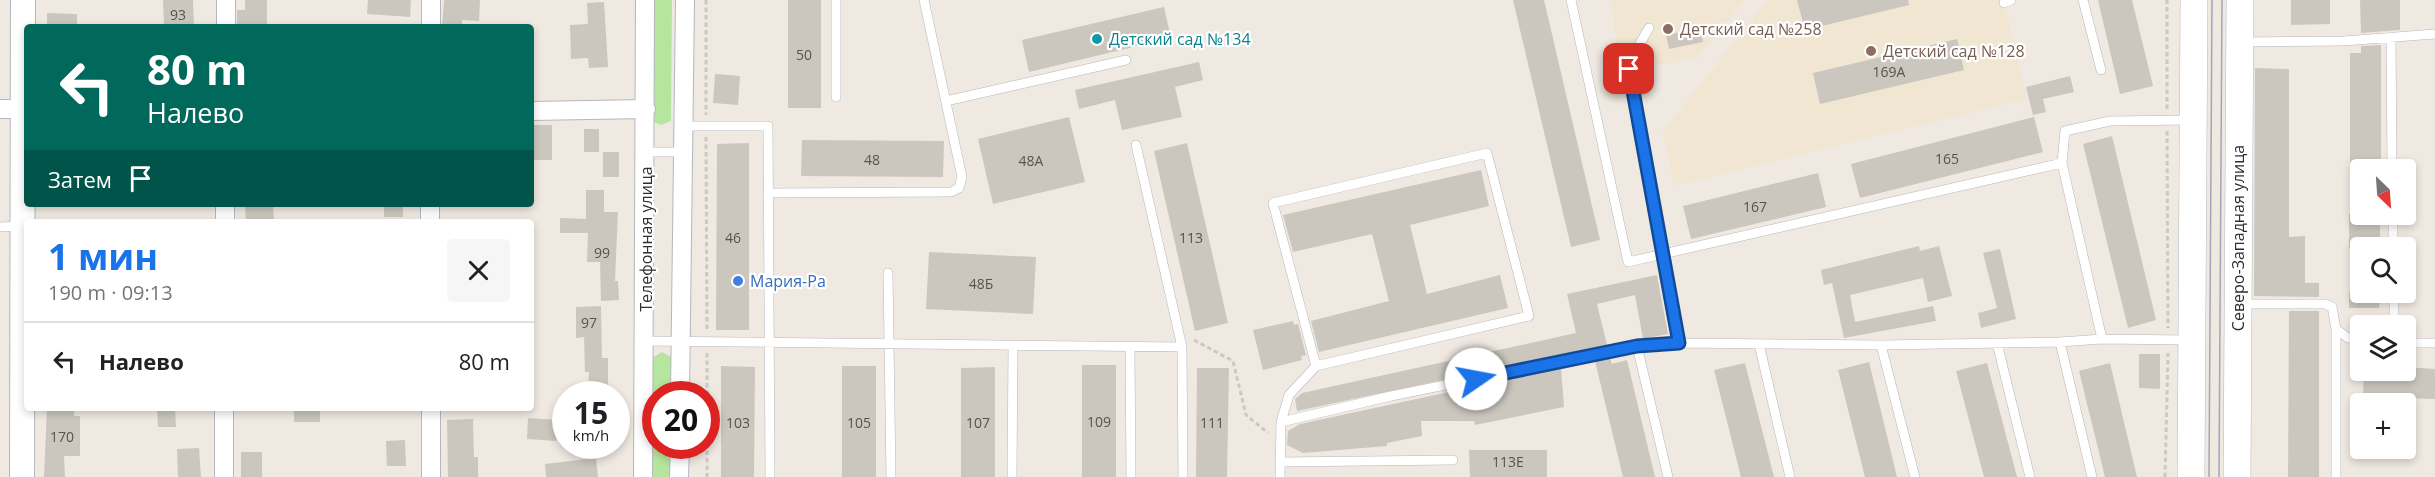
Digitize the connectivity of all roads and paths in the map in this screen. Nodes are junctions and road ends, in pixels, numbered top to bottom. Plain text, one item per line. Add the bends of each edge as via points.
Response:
1 (23, 0) edge
2 (226, 0) edge
3 (431, 0) edge
4 (645, 0) edge
5 (685, 0) edge
6 (706, 0) edge
7 (836, 0) edge
8 (924, 0) edge
9 (1571, 0) edge
10 (2083, 0) edge
11 (2167, 0) edge
12 (2194, 0) edge
13 (2240, 0) edge
14 (226, 24) edge
15 (431, 24) edge
16 (1649, 28) dead end
17 (2435, 34) edge
18 (2391, 37) junction
19 (2240, 42) junction
20 (1126, 60) dead end
21 (2101, 70) dead end
22 (836, 97) dead end
23 (946, 101) junction
24 (17, 109) edge
25 (646, 109) junction
26 (534, 111) edge
27 (2180, 120) junction
28 (684, 126) junction
29 (706, 126) junction
30 (1136, 145) dead end
31 (646, 152) junction
32 (683, 152) junction
33 (2392, 159) edge
34 (2062, 163) junction
35 (768, 193) junction
36 (11, 226) edge
37 (1663, 256) junction
38 (888, 273) dead end
39 (2238, 304) junction
40 (2336, 329) junction
41 (1180, 333) junction
42 (2350, 338) edge
43 (2102, 339) junction
44 (2180, 340) junction
45 (645, 341) junction
46 (680, 341) junction
47 (707, 342) junction
48 (2060, 342) junction
49 (770, 343) junction
50 (1679, 343) junction
51 (1997, 343) junction
52 (2416, 343) edge
53 (2435, 343) edge
54 (889, 344) junction
55 (1759, 344) junction
56 (1013, 345) junction
57 (1881, 345) junction
58 (1637, 346) junction
59 (1130, 347) junction
60 (1182, 347) junction
61 (1316, 366) junction
62 (680, 381) edge
63 (224, 411) edge
64 (431, 411) edge
65 (1281, 422) junction
66 (1281, 444) junction
67 (680, 459) edge
68 (1453, 460) dead end
69 (1280, 462) junction
70 (22, 477) edge
71 (224, 477) edge
72 (431, 477) edge
73 (642, 477) edge
74 (680, 477) edge
75 (707, 477) edge
76 (770, 477) edge
77 (891, 477) edge
78 (1012, 477) edge
79 (1131, 477) edge
80 (1183, 477) edge
81 (1280, 477) edge
82 (1668, 477) edge
83 (1791, 477) edge
84 (1915, 477) edge
85 (2030, 477) edge
86 (2092, 477) edge
87 (2165, 477) edge
88 (2191, 477) edge
89 (2237, 477) edge
90 (2336, 477) edge

1 - 24 street
2 - 14 street
3 - 15 street
4 - 25 street, Телефонная улица
5 - 28 street
6 - 29 path
7 - 22 lane
8 - 23 lane
9 - 37 lane via 1628,262
10 - 21 lane
11 - 27 path
12 - 27 main road
13 - 19 main road, Северо-Западная улица
16 - 37 lane via 1629,69
17 - 18 lane
18 - 19 lane
18 - 33 lane
19 - 39 main road, Северо-Западная улица
20 - 23 lane
23 - 35 lane via 962,177 959,188 951,192
24 - 36 street
25 - 26 street
25 - 31 street, Телефонная улица
27 - 34 lane via 2110,121 2066,131
27 - 44 main road
27 - 44 path
28 - 29 lane
28 - 32 street
29 - 35 lane via 768,126
29 - 47 path
30 - 41 lane
31 - 32 lane
31 - 45 street, Телефонная улица
32 - 46 street
34 - 37 lane
34 - 43 lane
35 - 49 lane
36 - 70 street
37 - 50 lane
38 - 54 lane
39 - 40 lane via 2325,304 2332,307
39 - 89 main road, Северо-Западная улица
40 - 42 lane
40 - 90 lane
41 - 60 lane
41 - 66 path via 1233,361 1246,416
43 - 44 lane
43 - 48 lane
44 - 87 path
44 - 88 main road
45 - 46 lane
45 - 73 street, Телефонная улица
46 - 47 lane
46 - 62 street
47 - 49 lane
47 - 75 path
48 - 51 lane
48 - 86 lane
49 - 54 lane
49 - 76 lane
50 - 55 lane
50 - 58 lane
51 - 57 lane
51 - 85 lane
52 - 53 lane
54 - 56 lane
54 - 77 lane
55 - 57 lane
55 - 83 lane
56 - 59 lane
56 - 78 lane
57 - 84 lane
58 - 65 lane
58 - 82 lane
59 - 60 lane
59 - 79 lane
60 - 80 lane
61 - 61 lane via 1273,203 1487,153 1529,316
61 - 65 lane via 1289,395
63 - 71 street
64 - 72 street
65 - 66 lane
66 - 69 lane
67 - 74 street
68 - 69 lane
69 - 81 lane

